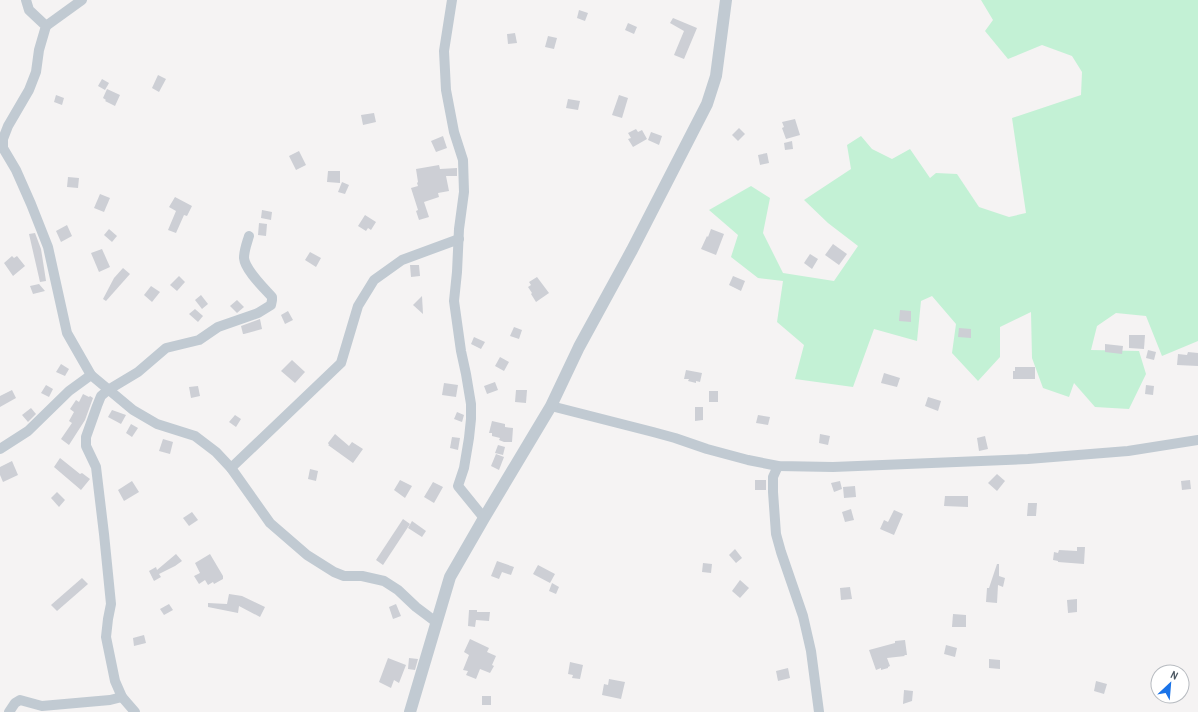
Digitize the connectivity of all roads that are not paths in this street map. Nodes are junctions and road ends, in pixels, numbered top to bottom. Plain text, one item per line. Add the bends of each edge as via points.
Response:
1 (26, 0) edge
2 (82, 0) edge
3 (452, 0) edge
4 (726, 0) edge
5 (46, 26) junction
6 (249, 236) dead end
7 (459, 239) junction
8 (91, 375) junction
9 (108, 390) junction
10 (552, 406) junction
11 (1198, 440) edge
12 (0, 449) edge
13 (778, 466) junction
14 (231, 468) junction
15 (484, 518) junction
16 (436, 622) junction
17 (122, 697) junction
18 (10, 712) edge
19 (135, 712) edge
20 (410, 712) edge
21 (819, 712) edge

1 - 5 street via 29,10
2 - 5 street
3 - 7 street via 444,51 446,90 454,132 463,160 464,192
4 - 10 street via 716,76 707,104 579,347
5 - 8 street via 36,72 3,139 4,148 16,170 48,247 67,333
6 - 9 street via 245,263 272,297 271,305 258,313 218,326 199,340 166,348 138,372
7 - 14 street via 402,260 374,280 358,306 340,363
7 - 15 street via 454,301 471,404 471,419 464,468 458,486
8 - 9 street
8 - 12 street via 69,391 28,431
9 - 14 street via 133,410 157,424 195,436
9 - 17 street via 101,396 86,437 86,446 96,467 104,534 110,604 106,637 115,682
10 - 13 street via 660,434 720,453
10 - 15 street
11 - 13 street via 1128,451 1028,459 833,467
13 - 21 street via 773,477 776,534 803,616 811,651
14 - 16 street via 270,523 307,555 344,576 362,576 384,581
15 - 16 street via 450,577
16 - 20 street
17 - 18 street via 42,706 20,700
17 - 19 street

